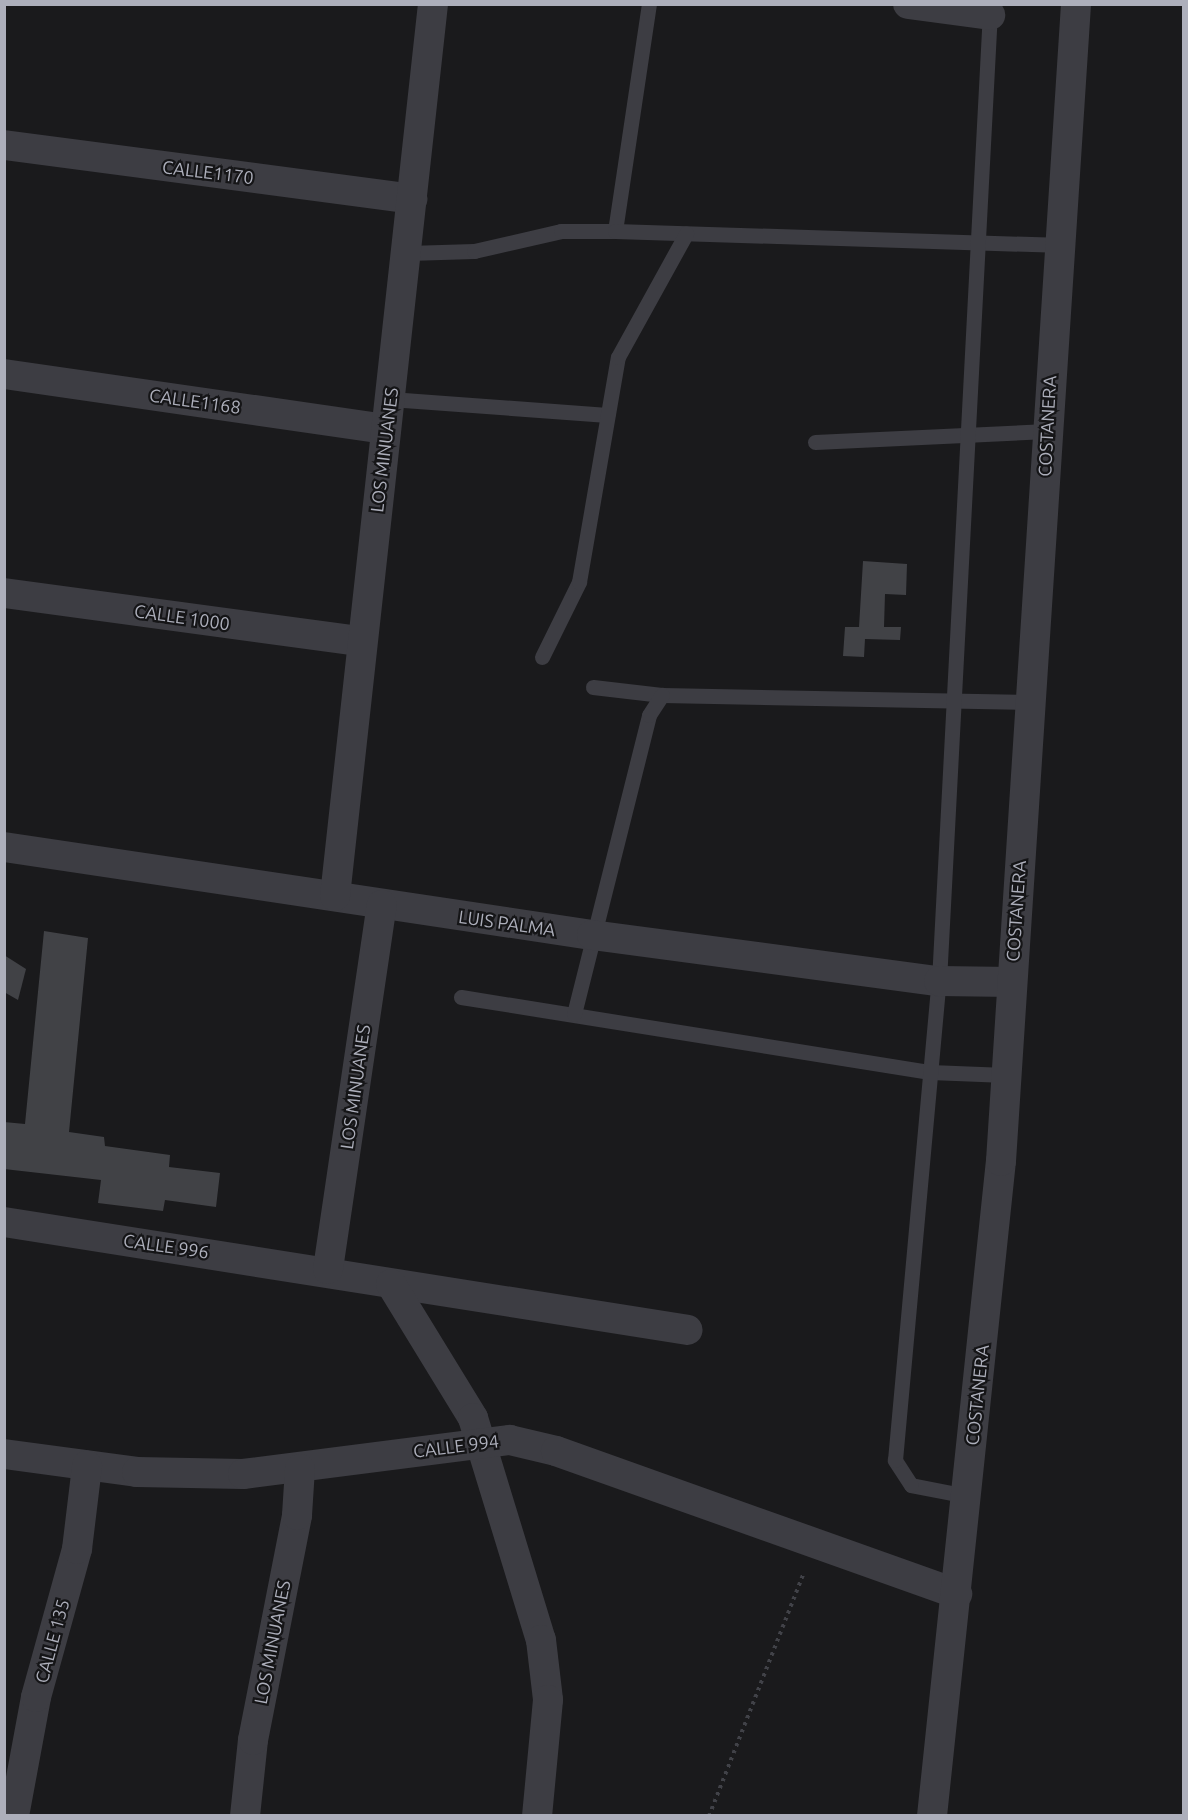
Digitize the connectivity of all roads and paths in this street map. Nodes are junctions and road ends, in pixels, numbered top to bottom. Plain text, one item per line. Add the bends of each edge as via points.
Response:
1 (433, 4) edge
2 (650, 4) edge
3 (908, 4) edge
4 (1076, 4) edge
5 (990, 10) edge
6 (4, 146) edge
7 (412, 199) junction
8 (615, 231) junction
9 (686, 234) junction
10 (977, 240) junction
11 (1056, 245) junction
12 (408, 253) junction
13 (4, 374) edge
14 (390, 399) junction
15 (607, 415) junction
16 (386, 429) junction
17 (1047, 431) junction
18 (967, 433) junction
19 (815, 441) dead end
20 (4, 593) edge
21 (360, 641) junction
22 (542, 657) dead end
23 (593, 687) dead end
24 (662, 695) junction
25 (953, 698) junction
26 (1029, 702) junction
27 (4, 847) edge
28 (335, 896) junction
29 (382, 905) junction
30 (592, 935) junction
31 (939, 981) junction
32 (1011, 982) junction
33 (461, 997) dead end
34 (574, 1014) junction
35 (930, 1072) junction
36 (1006, 1075) junction
37 (4, 1222) edge
38 (328, 1269) junction
39 (390, 1284) junction
40 (688, 1330) dead end
41 (482, 1440) junction
42 (4, 1454) edge
43 (87, 1466) junction
44 (300, 1468) junction
45 (967, 1496) junction
46 (814, 1546) junction
47 (957, 1594) junction
48 (14, 1815) edge
49 (245, 1815) edge
50 (537, 1815) edge
51 (709, 1815) edge
52 (932, 1815) edge

1 - 7 street, LOS MINUANES
2 - 8 lane
3 - 5 street
4 - 11 street, COSTANERA
5 - 10 lane
6 - 7 street, CALLE1170
7 - 12 street, LOS MINUANES
8 - 9 lane
8 - 12 lane via 561,231 474,251
9 - 10 lane
9 - 15 lane via 626,338
10 - 11 lane
10 - 18 lane
11 - 17 street, COSTANERA
12 - 14 street, LOS MINUANES
13 - 16 street, CALLE1168
14 - 15 lane
14 - 16 street, LOS MINUANES
15 - 22 lane via 579,582
16 - 21 street, LOS MINUANES
17 - 18 lane
17 - 26 street, COSTANERA
18 - 19 lane
18 - 25 lane
20 - 21 street, CALLE 1000
21 - 28 street, LOS MINUANES
23 - 24 lane
24 - 25 lane
24 - 30 lane via 649,715
25 - 26 lane
25 - 31 lane
26 - 32 street, COSTANERA
27 - 28 street, LUIS PALMA
28 - 29 street, LUIS PALMA
29 - 30 street, LUIS PALMA
29 - 38 street, LOS MINUANES
30 - 31 street, LUIS PALMA
30 - 34 lane
31 - 32 street, LUIS PALMA
31 - 35 lane
32 - 36 street, COSTANERA
33 - 34 lane
34 - 35 lane
35 - 36 lane
35 - 45 lane via 895,1460 911,1485
36 - 45 street, COSTANERA via 995,1239
37 - 38 street, CALLE 996
38 - 39 street, CALLE 996
39 - 40 street, CALLE 996
39 - 41 street
41 - 44 street, CALLE 994
41 - 46 street, CALLE 994 via 510,1440 556,1451
41 - 50 street via 548,1674
42 - 43 street, CALLE 994
43 - 44 street, CALLE 994 via 186,1474
43 - 48 street, CALLE 135 via 77,1549 36,1697
44 - 49 street, LOS MINUANES
45 - 47 street, COSTANERA
46 - 47 street, CALLE 994
46 - 51 path
47 - 52 street, COSTANERA

